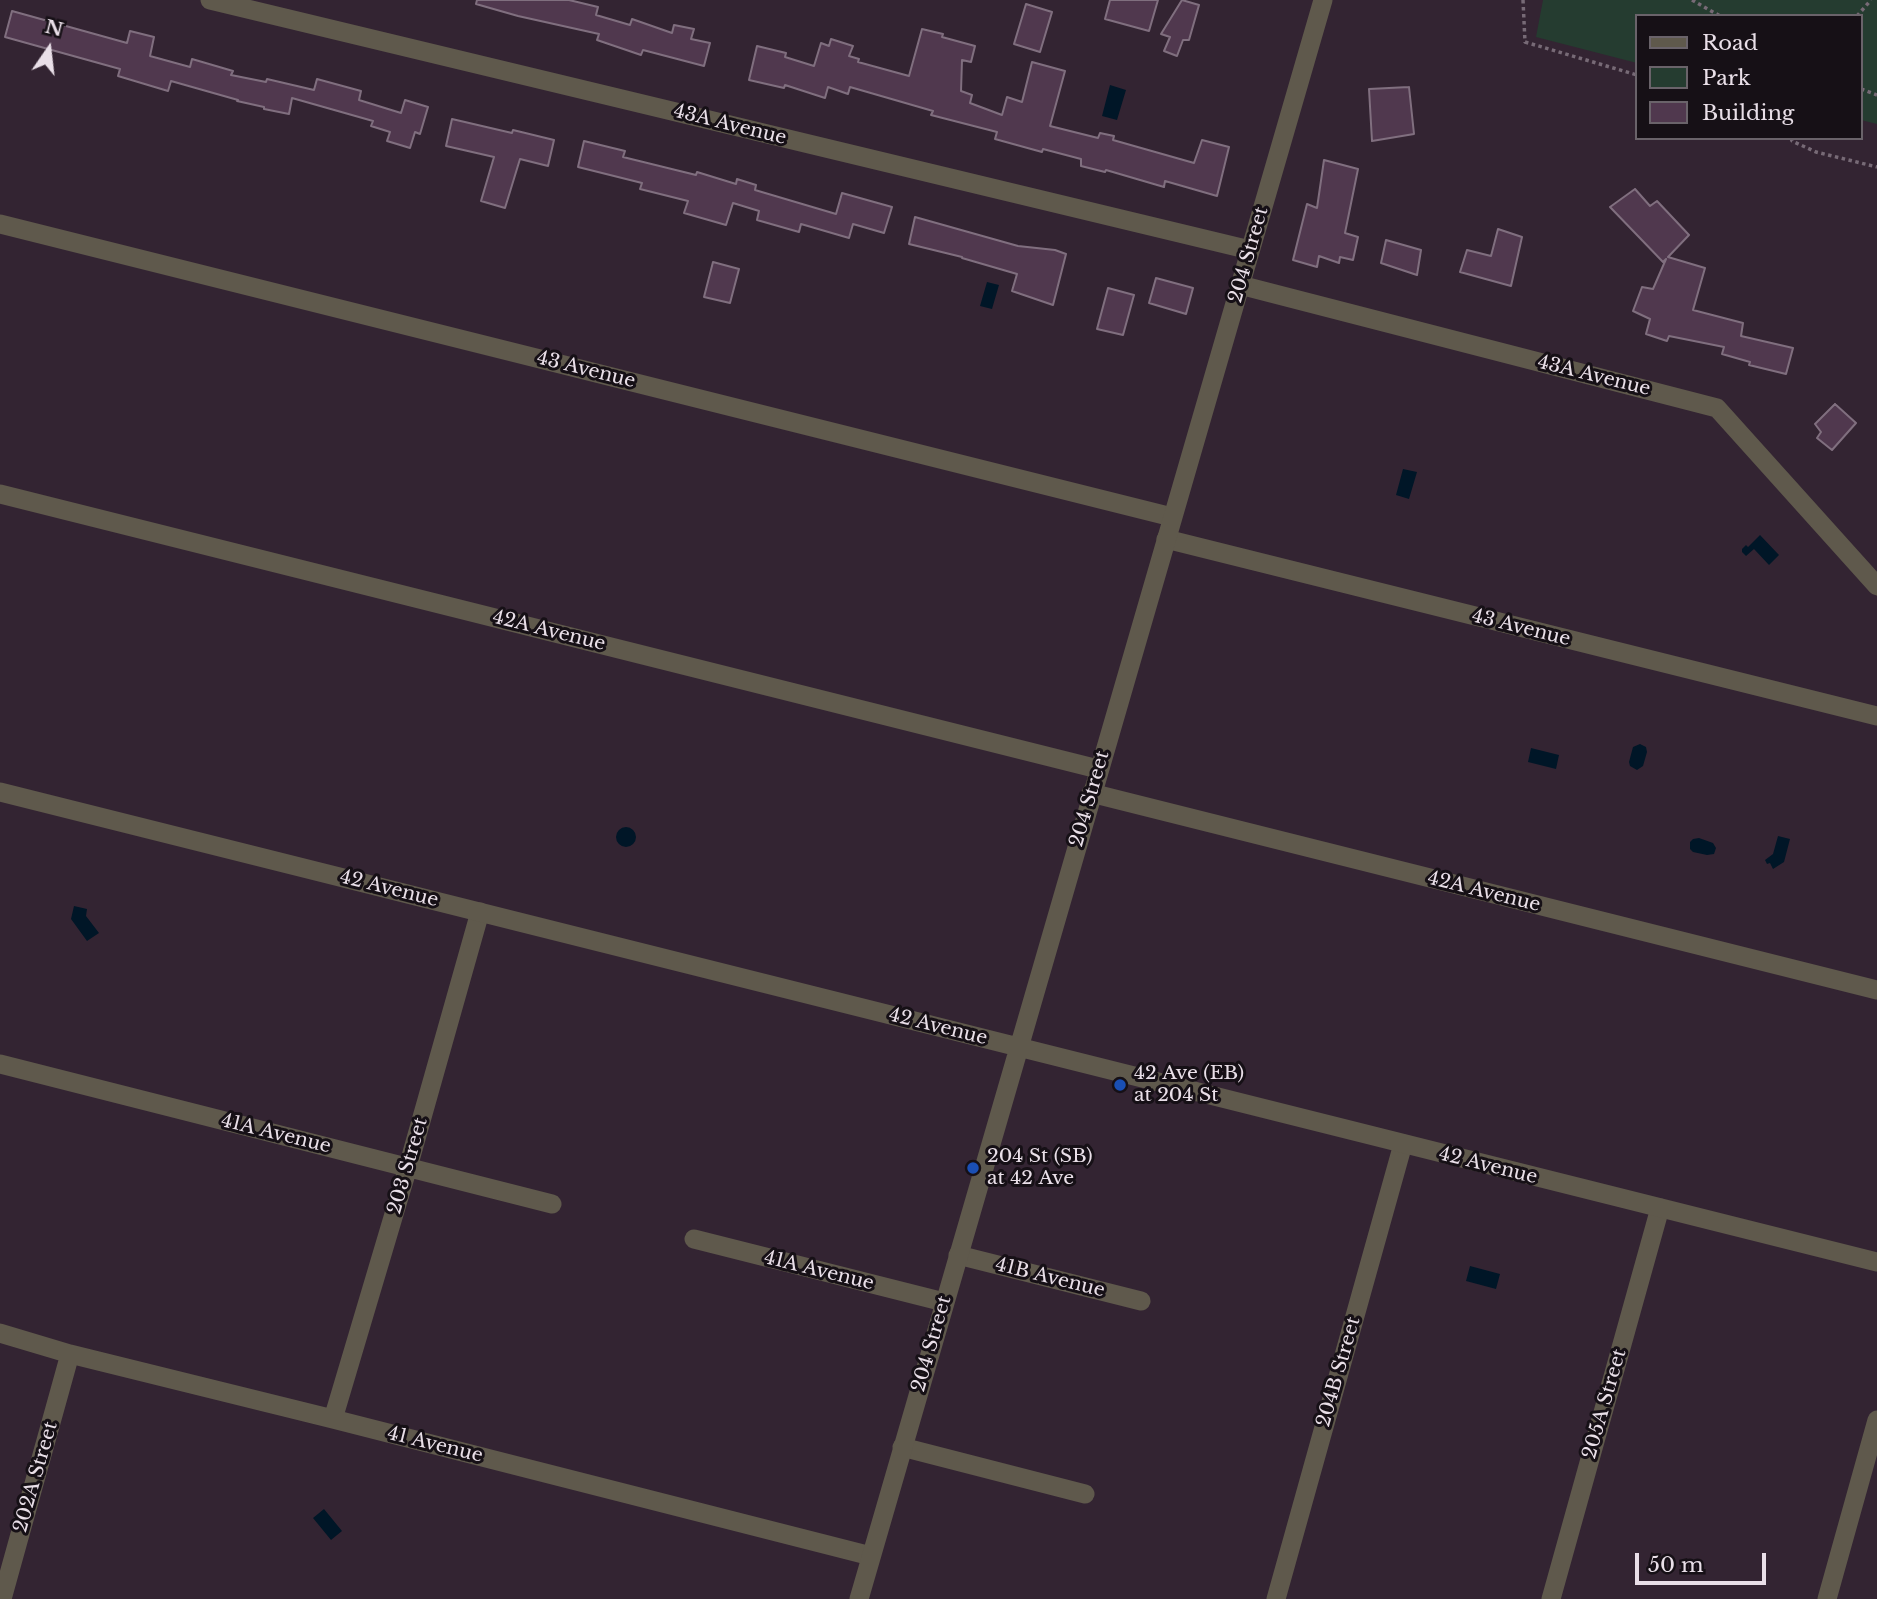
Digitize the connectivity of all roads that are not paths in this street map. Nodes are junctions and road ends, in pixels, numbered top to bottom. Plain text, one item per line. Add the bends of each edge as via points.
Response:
1 (210, 0) edge
2 (1322, 0) edge
3 (0, 224) edge
4 (1250, 250) junction
5 (1240, 285) junction
6 (0, 494) edge
7 (1172, 517) junction
8 (1166, 540) junction
9 (1877, 586) edge
10 (1877, 716) edge
11 (1098, 769) junction
12 (0, 792) edge
13 (1091, 793) junction
14 (480, 912) junction
15 (1877, 990) edge
16 (1018, 1047) junction
17 (0, 1064) edge
18 (1403, 1144) junction
19 (408, 1167) junction
20 (552, 1204) dead end
21 (1660, 1208) junction
22 (694, 1239) dead end
23 (958, 1255) junction
24 (1877, 1262) edge
25 (1141, 1301) dead end
26 (944, 1302) junction
27 (0, 1333) edge
28 (70, 1354) junction
29 (333, 1419) junction
30 (1877, 1420) edge
31 (902, 1447) junction
32 (1085, 1494) dead end
33 (871, 1556) junction
34 (2, 1599) edge
35 (859, 1599) edge
36 (1276, 1599) edge
37 (1551, 1599) edge
38 (1827, 1599) edge

1 - 4 street, 43A Avenue
2 - 4 street, 204 Street
3 - 7 street, 43 Avenue
4 - 5 street, 204 Street
5 - 7 street, 204 Street
5 - 9 street, 43A Avenue via 1717,408
6 - 11 street, 42A Avenue
7 - 8 street, 204 Street
8 - 10 street, 43 Avenue
8 - 11 street, 204 Street
11 - 13 street, 204 Street
12 - 14 street, 42 Avenue
13 - 15 street, 42A Avenue
13 - 16 street, 204 Street
14 - 16 street, 42 Avenue
14 - 19 street, 203 Street
16 - 18 street, 42 Avenue
16 - 23 street, 204 Street
17 - 19 street, 41A Avenue
18 - 21 street, 42 Avenue
18 - 36 street, 204B Street
19 - 20 street, 41A Avenue
19 - 29 street, 203 Street
21 - 24 street, 42 Avenue
21 - 37 street, 205A Street
22 - 26 street, 41A Avenue
23 - 25 street, 41B Avenue
23 - 26 street, 204 Street
26 - 31 street, 204 Street
27 - 28 street, 41 Avenue
28 - 29 street, 41 Avenue
28 - 34 street, 202A Street
29 - 33 street, 41 Avenue
30 - 38 street
31 - 32 street
31 - 33 street, 204 Street
33 - 35 street, 204 Street

